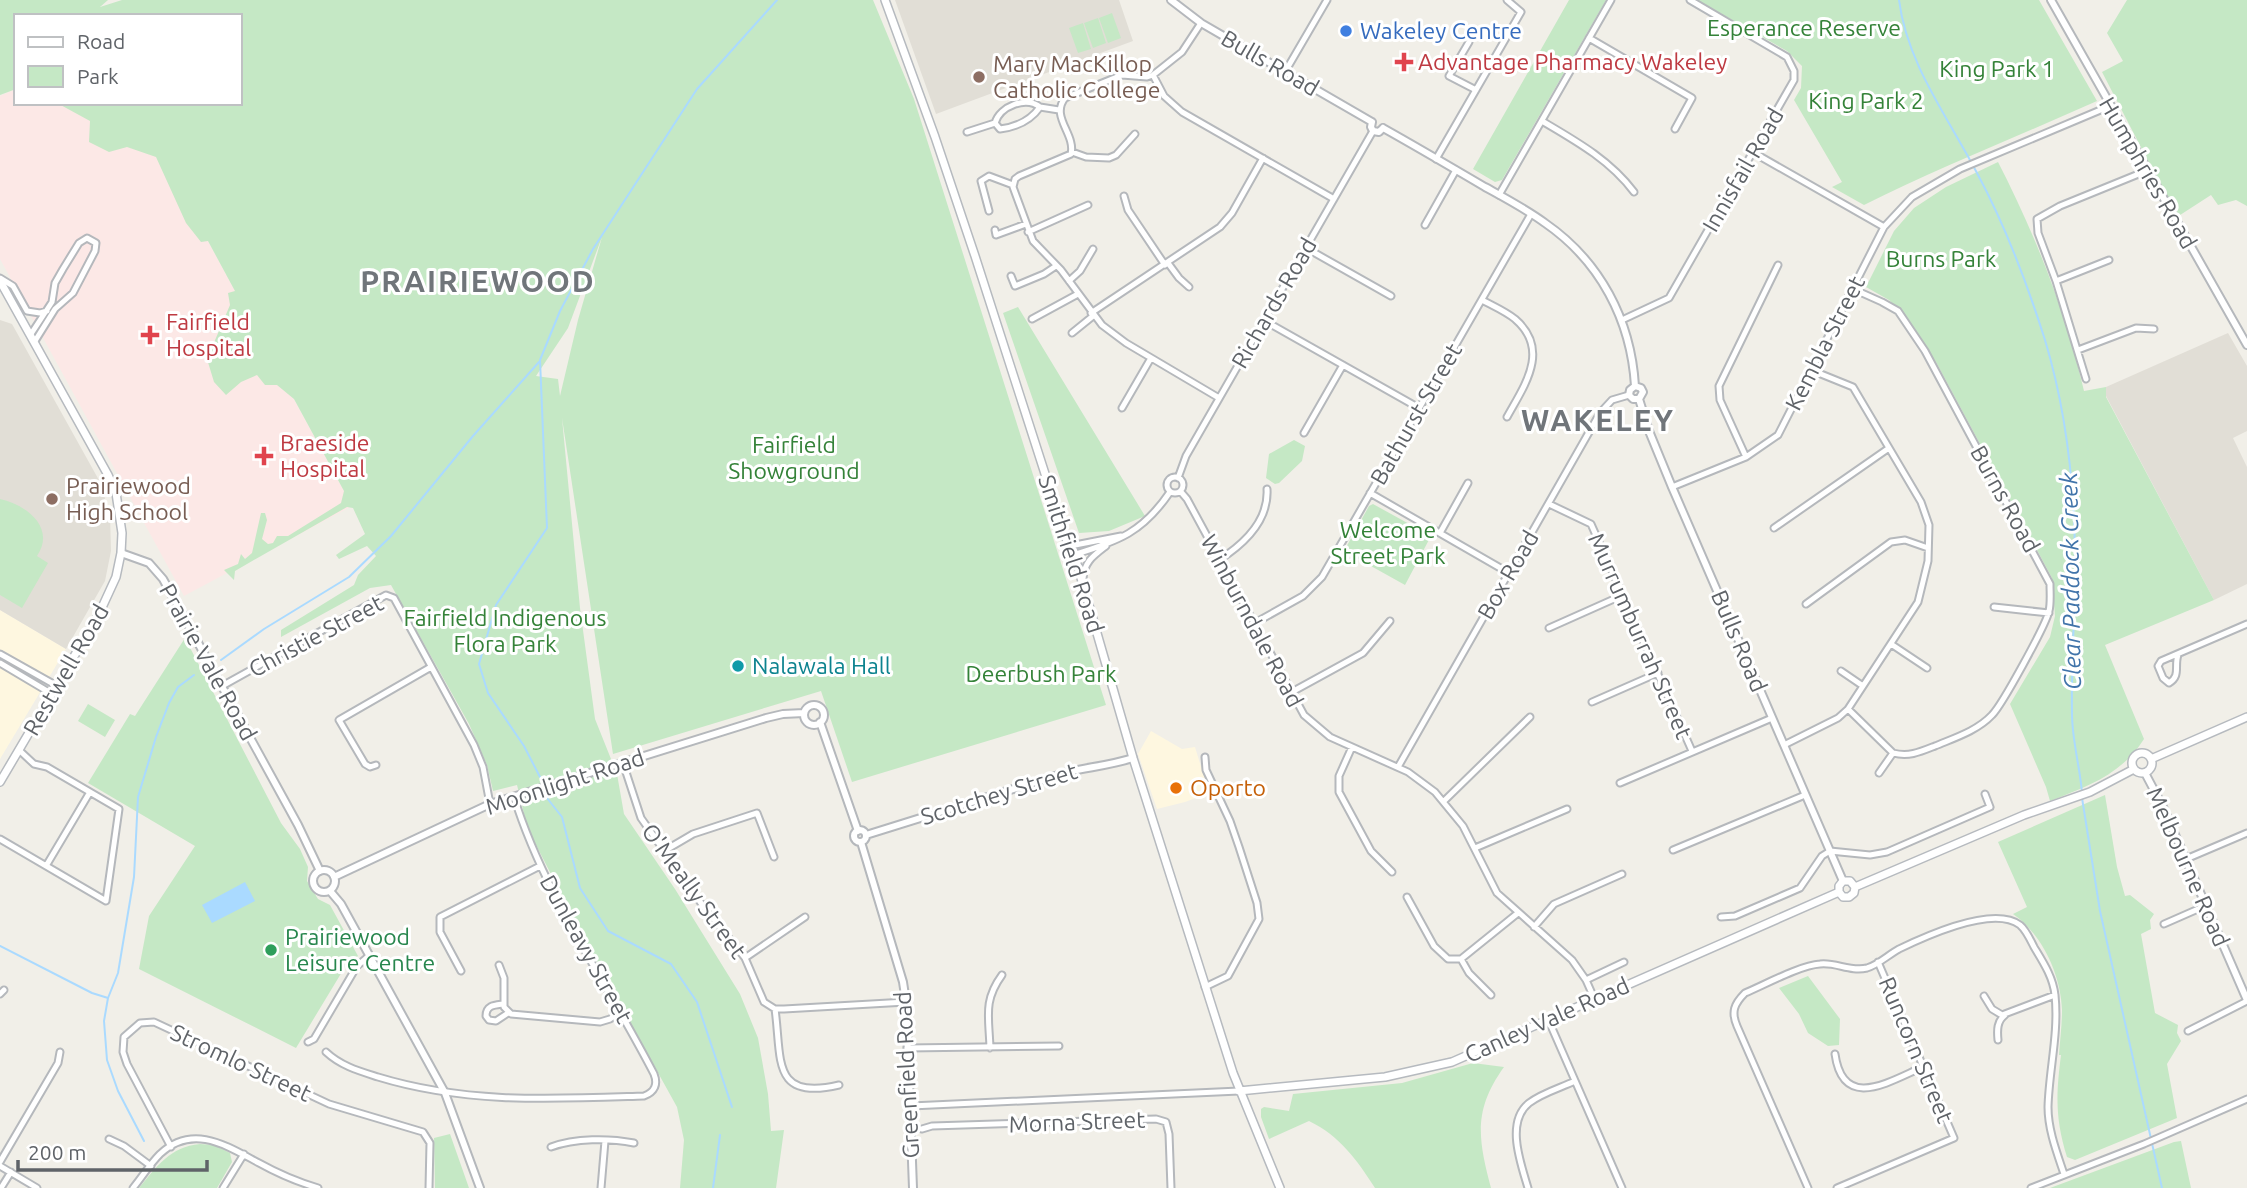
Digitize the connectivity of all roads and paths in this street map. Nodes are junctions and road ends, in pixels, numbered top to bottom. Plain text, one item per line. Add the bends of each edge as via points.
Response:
1 (884, 0) edge
2 (1171, 0) edge
3 (1327, 0) edge
4 (1507, 0) edge
5 (1611, 0) edge
6 (1690, 0) edge
7 (2051, 0) edge
8 (1201, 23) junction
9 (1589, 38) junction
10 (1469, 42) dead end
11 (1285, 72) junction
12 (1153, 75) junction
13 (1476, 90) junction
14 (2110, 106) junction
15 (1040, 107) junction
16 (1059, 110) junction
17 (1542, 121) junction
18 (1372, 122) junction
19 (995, 123) junction
20 (1383, 128) junction
21 (1675, 129) dead end
22 (1373, 131) junction
23 (967, 132) dead end
24 (1135, 134) dead end
25 (1072, 152) junction
26 (1754, 153) junction
27 (1263, 158) junction
28 (1436, 159) junction
29 (1456, 170) junction
30 (2146, 171) junction
31 (1013, 185) junction
32 (1634, 192) dead end
33 (1499, 195) junction
34 (1124, 196) dead end
35 (1334, 199) junction
36 (1088, 205) dead end
37 (989, 211) dead end
38 (1531, 214) junction
39 (1026, 224) junction
40 (1425, 225) dead end
41 (1885, 227) junction
42 (995, 230) dead end
43 (1028, 232) junction
44 (1093, 248) dead end
45 (1306, 248) junction
46 (2109, 261) dead end
47 (1166, 264) junction
48 (1056, 265) junction
49 (1778, 265) dead end
50 (1011, 276) dead end
51 (0, 280) edge
52 (1069, 281) junction
53 (2056, 281) junction
54 (1015, 286) junction
55 (1189, 287) dead end
56 (1853, 289) junction
57 (1017, 294) dead end
58 (1078, 294) junction
59 (1391, 296) dead end
60 (1482, 300) junction
61 (47, 311) junction
62 (1092, 315) junction
63 (1032, 319) dead end
64 (1264, 320) junction
65 (1622, 320) junction
66 (2154, 329) dead end
67 (1072, 333) dead end
68 (33, 338) junction
69 (2247, 345) edge
70 (2078, 351) junction
71 (1151, 358) junction
72 (1343, 365) junction
73 (1811, 370) junction
74 (2087, 379) dead end
75 (1635, 386) junction
76 (1629, 394) junction
77 (1219, 398) junction
78 (1639, 399) junction
79 (1122, 408) dead end
80 (1419, 408) junction
81 (1507, 417) dead end
82 (1304, 433) dead end
83 (1889, 448) junction
84 (1746, 457) junction
85 (1178, 478) junction
86 (1468, 483) dead end
87 (1672, 487) junction
88 (1267, 489) dead end
89 (1170, 492) junction
90 (1181, 492) junction
91 (1370, 493) junction
92 (1549, 504) junction
93 (1774, 528) dead end
94 (1440, 533) junction
95 (1124, 536) junction
96 (1111, 542) junction
97 (1070, 546) junction
98 (1928, 548) junction
99 (121, 553) junction
100 (1073, 555) junction
101 (1219, 560) junction
102 (1510, 573) junction
103 (1083, 585) junction
104 (1623, 596) junction
105 (1806, 604) dead end
106 (1994, 607) dead end
107 (2049, 613) junction
108 (1390, 621) dead end
109 (1253, 624) junction
110 (2247, 624) edge
111 (1549, 628) dead end
112 (1891, 644) junction
113 (0, 654) edge
114 (2178, 655) junction
115 (0, 663) edge
116 (432, 667) junction
117 (1927, 668) dead end
118 (1841, 671) dead end
119 (1658, 673) junction
120 (1863, 685) junction
121 (57, 686) junction
122 (222, 686) junction
123 (1290, 693) junction
124 (52, 694) junction
125 (1591, 702) dead end
126 (1848, 709) junction
127 (804, 713) junction
128 (1530, 717) dead end
129 (2247, 717) edge
130 (1772, 718) junction
131 (820, 722) junction
132 (1784, 745) junction
133 (1352, 747) junction
134 (19, 750) junction
135 (1692, 751) junction
136 (1893, 753) junction
137 (1205, 757) dead end
138 (1133, 758) junction
139 (2151, 759) junction
140 (623, 762) junction
141 (376, 765) dead end
142 (1398, 767) junction
143 (2134, 769) junction
144 (1879, 773) dead end
145 (2145, 773) junction
146 (0, 782) edge
147 (1620, 783) dead end
148 (90, 792) junction
149 (1805, 794) junction
150 (1985, 794) dead end
151 (514, 797) junction
152 (1444, 801) junction
153 (490, 804) junction
154 (1567, 809) dead end
155 (858, 831) junction
156 (2247, 833) edge
157 (866, 835) junction
158 (0, 839) edge
159 (861, 842) junction
160 (1475, 848) junction
161 (1673, 850) dead end
162 (664, 851) junction
163 (1830, 851) junction
164 (774, 857) dead end
165 (2186, 859) junction
166 (46, 866) junction
167 (540, 866) junction
168 (320, 871) junction
169 (1391, 872) dead end
170 (1622, 874) dead end
171 (334, 877) junction
172 (1843, 881) junction
173 (1855, 887) junction
174 (330, 891) junction
175 (1839, 892) junction
176 (1406, 897) dead end
177 (2204, 906) junction
178 (1518, 913) junction
179 (805, 917) dead end
180 (1721, 917) dead end
181 (2164, 924) dead end
182 (1534, 927) junction
183 (369, 956) junction
184 (746, 958) junction
185 (1461, 959) junction
186 (1624, 962) dead end
187 (1878, 962) junction
188 (499, 965) dead end
189 (461, 971) dead end
190 (1002, 975) dead end
191 (1586, 980) junction
192 (1205, 987) junction
193 (1491, 995) dead end
194 (2055, 995) junction
195 (1984, 996) dead end
196 (1594, 998) junction
197 (2247, 1000) edge
198 (906, 1002) junction
199 (503, 1004) junction
200 (775, 1009) junction
201 (621, 1012) junction
202 (508, 1013) junction
203 (2005, 1015) junction
204 (1548, 1019) junction
205 (2188, 1031) dead end
206 (1998, 1040) dead end
207 (309, 1042) dead end
208 (1059, 1046) dead end
209 (907, 1048) junction
210 (990, 1048) junction
211 (60, 1052) dead end
212 (326, 1052) dead end
213 (1835, 1054) dead end
214 (1923, 1067) junction
215 (1575, 1081) junction
216 (839, 1085) dead end
217 (1239, 1091) junction
218 (445, 1093) junction
219 (2247, 1099) edge
220 (911, 1106) junction
221 (922, 1129) dead end
222 (109, 1139) dead end
223 (605, 1141) junction
224 (634, 1143) dead end
225 (171, 1147) junction
226 (551, 1147) dead end
227 (244, 1154) junction
228 (0, 1164) edge
229 (151, 1166) junction
230 (10, 1172) junction
231 (2064, 1174) junction
232 (314, 1187) edge
233 (1, 1188) edge
234 (37, 1188) edge
235 (133, 1188) edge
236 (222, 1188) edge
237 (429, 1188) edge
238 (480, 1188) edge
239 (601, 1188) edge
240 (912, 1188) edge
241 (1171, 1188) edge
242 (1280, 1188) edge
243 (1528, 1188) edge
244 (1622, 1188) edge
245 (1808, 1188) edge
246 (1837, 1188) edge
247 (2031, 1188) edge

1 - 97 main road, Smithfield Road via 935,137
2 - 8 street, Bulls Road
3 - 11 street
4 - 13 street via 1521,12
5 - 9 street
6 - 26 street, Innisfail Road via 1792,64 1794,80
7 - 14 street, Humphries Road
8 - 11 street, Bulls Road
8 - 12 street via 1182,52
9 - 17 street
9 - 21 street via 1692,98
10 - 13 street via 1449,76
11 - 18 street, Bulls Road
12 - 16 street via 1122,75 1068,96
12 - 27 street via 1177,108
13 - 28 street
14 - 30 street, Humphries Road
14 - 41 street, Kembla Street via 1960,169 1912,197
15 - 16 street
15 - 19 street via 1022,103 1002,111
15 - 19 street via 1029,120 1007,128 1000,129
16 - 25 street
17 - 32 street via 1597,156
17 - 33 street
18 - 20 street via 1381,121
18 - 22 street
19 - 23 street
20 - 22 street
20 - 28 street
22 - 35 street, Richards Road
24 - 25 street via 1109,158
25 - 31 street via 1019,176
26 - 41 street
26 - 65 street, Innisfail Road via 1669,298
27 - 35 street
27 - 47 street via 1224,222
28 - 29 street
29 - 33 street
29 - 40 street
30 - 53 street via 2036,219
30 - 69 street, Humphries Road
31 - 37 street via 989,176 981,181
31 - 39 street
33 - 38 street
34 - 47 street via 1128,210
35 - 45 street, Richards Road
36 - 43 street
38 - 60 street, Bathurst Street
38 - 65 street via 1559,233 1593,268
39 - 42 street via 996,235
39 - 43 street
41 - 56 street, Kembla Street
43 - 48 street
44 - 52 street
45 - 59 street
45 - 64 street, Richards Road
46 - 53 street
47 - 55 street
47 - 62 street
48 - 52 street
48 - 54 street
49 - 84 street via 1718,386
50 - 54 street
51 - 61 street via 13,286 27,311
51 - 68 main road
52 - 58 street
53 - 70 street
54 - 57 street
56 - 73 street, Kembla Street
56 - 107 street, Burns Road via 1898,312 1925,351 2050,584
58 - 62 street
58 - 63 street
60 - 80 street, Bathurst Street
60 - 81 street via 1519,323 1533,351 1530,374
61 - 68 street
61 - 68 street via 55,283 75,248 87,238 94,240 95,251 75,289
62 - 67 street
62 - 71 street
64 - 72 street
64 - 77 street, Richards Road
65 - 75 street via 1634,361
66 - 70 street via 2136,328
68 - 99 main road via 108,475 120,514
70 - 74 street
71 - 77 street
71 - 79 street
72 - 80 street
72 - 82 street
73 - 83 street via 1853,387
73 - 84 street, Kembla Street via 1778,435
75 - 76 street
75 - 78 street via 1643,392
76 - 78 street
76 - 92 street, Box Road via 1612,400 1600,413
77 - 85 street, Richards Road
78 - 87 street, Bulls Road
80 - 91 street, Bathurst Street
83 - 93 street
83 - 98 street via 1921,502 1929,525
84 - 87 street, Kembla Street
85 - 89 street, Richards Road via 1169,480
85 - 90 street via 1184,484
86 - 94 street
87 - 130 street, Bulls Road
88 - 101 street via 1265,511 1250,536
89 - 90 street
89 - 95 street, Richards Road via 1152,517
90 - 101 street, Winburndale Road
91 - 94 street
91 - 109 street, Bathurst Street via 1318,582 1298,600
92 - 102 street, Box Road
92 - 104 street, Murrumburrah Street via 1591,524
94 - 102 street
95 - 96 street, Richards Road
95 - 97 street, Richards Road
96 - 100 street, Richards Road
96 - 103 street, Richards Road via 1088,561
97 - 100 main road, Smithfield Road
98 - 105 street via 1905,540 1892,542
98 - 112 street via 1918,602
99 - 121 main road, Restwell Road via 108,597
99 - 122 street, Prairie Vale Road via 144,560 158,572
100 - 103 main road, Smithfield Road
101 - 109 street, Winburndale Road
102 - 142 street, Box Road
103 - 138 main road, Smithfield Road
104 - 111 street
104 - 119 street, Murrumburrah Street
106 - 107 street
107 - 136 street via 2008,691 1982,724 1912,755
108 - 123 street via 1363,653
109 - 123 street, Winburndale Road
110 - 114 street
112 - 117 street
112 - 120 street
113 - 121 street
114 - 114 street via 2175,680 2169,683 2158,666
115 - 124 street
116 - 122 street, Christie Street via 394,598 386,595
116 - 141 street via 339,720 365,764
116 - 153 street, Christie Street via 474,745
118 - 120 street
119 - 125 street
119 - 135 street, Murrumburrah Street
120 - 126 street
121 - 124 main road, Restwell Road
122 - 168 street, Prairie Vale Road
123 - 133 street, Winburndale Road via 1314,726
124 - 134 main road, Restwell Road
126 - 132 street
126 - 136 street
127 - 131 street via 811,724
127 - 131 street via 809,706 819,706
127 - 140 street, Moonlight Road via 775,716
128 - 152 street
129 - 139 main road
130 - 132 street, Bulls Road
130 - 135 street
131 - 155 street
132 - 149 street, Bulls Road
133 - 142 street, Winburndale Road
133 - 169 street via 1339,776 1339,792 1371,850
134 - 146 main road, Restwell Road
134 - 148 street via 34,764
135 - 147 street
136 - 144 street
137 - 192 street via 1259,919 1227,976
138 - 157 street, Scotchey Street via 1068,772
138 - 192 main road, Smithfield Road
139 - 143 main road via 2145,753 2137,754 2132,760
139 - 145 main road
140 - 151 street, Moonlight Road
140 - 162 street, O'Meally Street via 641,818
142 - 152 street, Winburndale Road
143 - 145 main road
143 - 173 main road via 2090,792
145 - 165 street, Melbourne Road
148 - 166 street
148 - 166 street via 119,809 106,901
149 - 161 street
149 - 163 street, Bulls Road
150 - 163 street via 1990,807 1887,852
151 - 153 street, Moonlight Road
151 - 167 street, Dunleavy Street
152 - 160 street, Winburndale Road
153 - 171 street, Moonlight Road
154 - 160 street
155 - 157 street
155 - 159 street via 854,837
156 - 165 street
157 - 159 street
158 - 166 street
159 - 198 street, Greenfield Road
160 - 178 street, Winburndale Road via 1491,885
162 - 164 street via 693,834 757,813
162 - 184 street, O'Meally Street
163 - 172 street, Bulls Road
163 - 180 street via 1800,888 1735,916
165 - 177 street, Melbourne Road
167 - 189 street via 440,917 440,932
167 - 201 street, Dunleavy Street
168 - 171 street
168 - 174 street via 314,876 314,886 321,892
170 - 182 street via 1554,904
171 - 174 street
172 - 173 main road
172 - 175 main road
173 - 175 main road via 1849,897
174 - 183 street
175 - 196 main road, Canley Vale Road
176 - 185 street via 1434,946 1448,959
177 - 181 street
177 - 197 street, Melbourne Road
178 - 182 street, Winburndale Road
178 - 185 street
179 - 184 street
182 - 191 street, Winburndale Road via 1565,952
183 - 207 street via 357,966
183 - 218 street
184 - 200 street, O'Meally Street via 764,1002
185 - 193 street
186 - 191 street
187 - 194 street via 1929,936 2001,917 2023,926
187 - 214 street, Runcorn Street
187 - 245 street via 1854,970 1832,963 1815,964 1745,993 1734,1007 1733,1017
188 - 199 street via 504,978
190 - 210 street via 990,991
191 - 196 street, Winburndale Road
192 - 217 main road, Smithfield Road
194 - 203 street
194 - 231 street via 2048,1109 2053,1144
195 - 203 street via 1992,1009
196 - 204 main road, Canley Vale Road
197 - 205 street
198 - 200 street
198 - 209 street, Greenfield Road
199 - 202 street
199 - 202 street via 488,1008 486,1016 496,1021
200 - 216 street via 784,1076 803,1089
201 - 202 street via 594,1022
201 - 218 street, Dunleavy Street via 656,1078 654,1089 645,1096 533,1100
203 - 206 street via 1999,1021
204 - 215 street
204 - 217 main road, Canley Vale Road via 1472,1055 1418,1071
208 - 210 street
209 - 210 street
209 - 220 street, Greenfield Road
211 - 228 street
212 - 218 street via 348,1067
213 - 214 street via 1846,1081 1862,1089
214 - 246 street, Runcorn Street via 1954,1138
215 - 243 street via 1536,1098 1518,1118 1516,1134
215 - 244 street
217 - 220 street
217 - 242 main road, Smithfield Road
218 - 238 street
219 - 231 street
220 - 240 street, Greenfield Road
221 - 241 street, Morna Street via 1156,1119 1166,1122 1170,1134
222 - 229 street
223 - 224 street
223 - 226 street
223 - 239 street
225 - 227 street via 203,1138
225 - 229 street
225 - 237 street, Stromlo Street via 123,1052 124,1037 147,1021 329,1104 423,1132 430,1148
227 - 232 street
227 - 236 street
228 - 230 street
229 - 235 street
230 - 233 street
230 - 234 street
231 - 247 street

